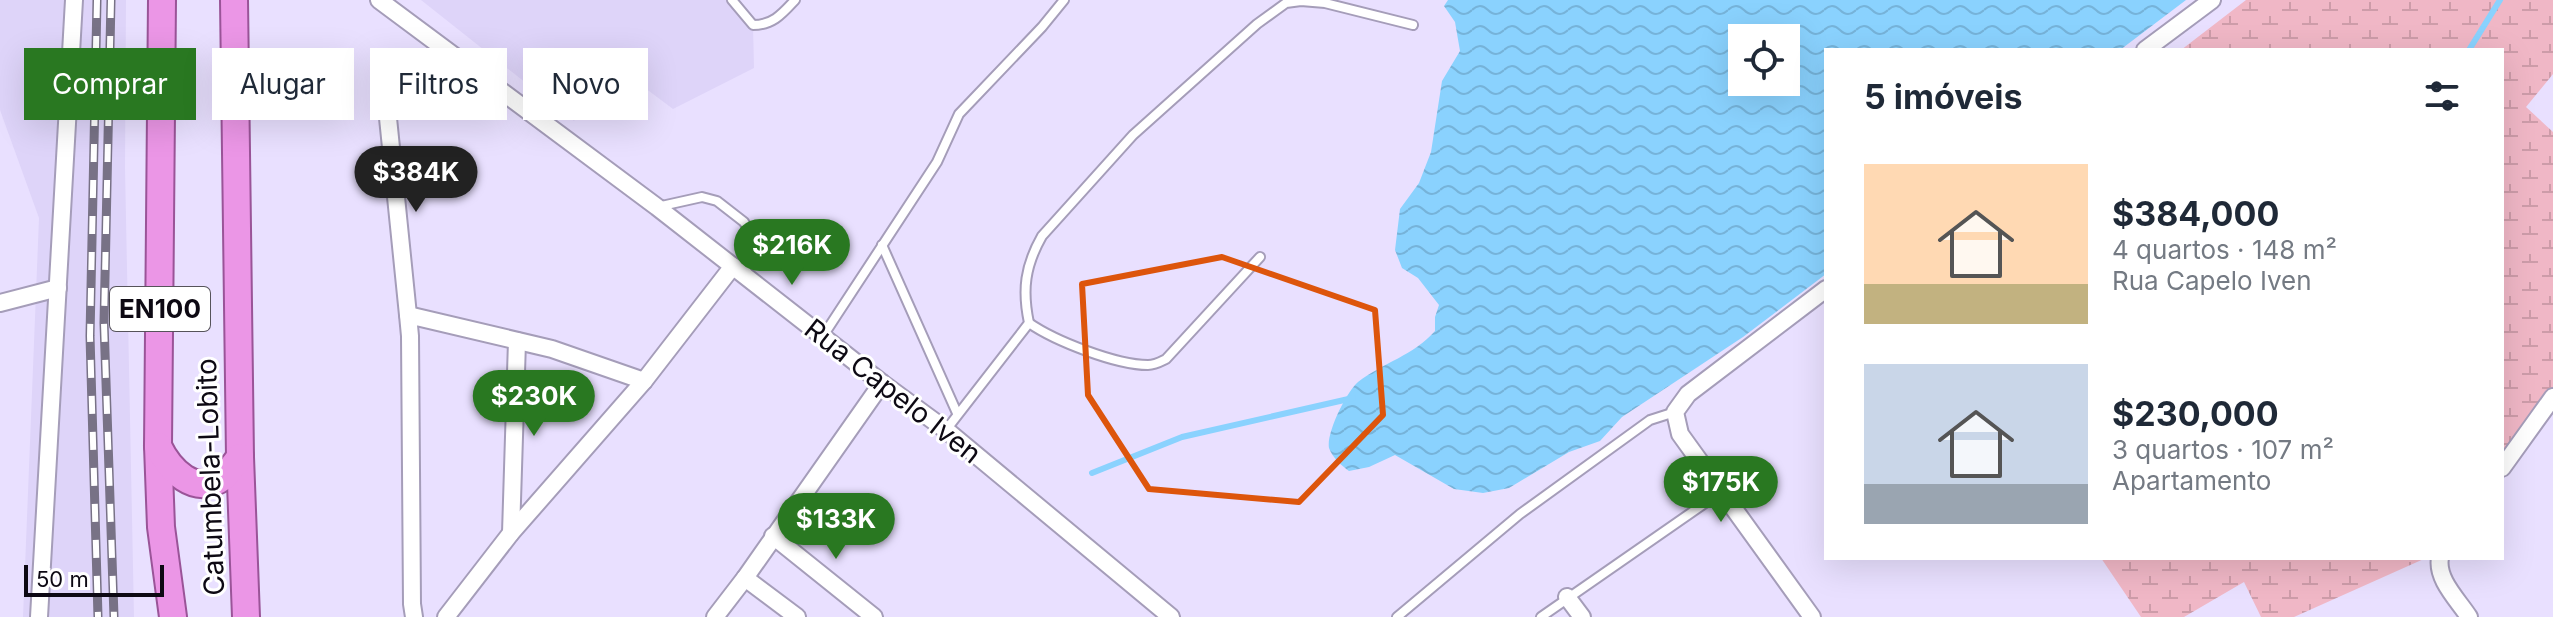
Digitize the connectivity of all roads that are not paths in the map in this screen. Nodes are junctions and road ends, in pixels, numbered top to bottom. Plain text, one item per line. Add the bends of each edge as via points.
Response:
1 (74, 0) edge
2 (162, 0) edge
3 (234, 0) edge
4 (379, 0) edge
5 (732, 0) edge
6 (795, 0) edge
7 (1064, 0) edge
8 (2212, 0) edge
9 (1413, 25) dead end
10 (2148, 48) edge
11 (388, 120) edge
12 (657, 207) junction
13 (882, 245) junction
14 (1260, 257) dead end
15 (739, 271) junction
16 (58, 288) junction
17 (1824, 291) edge
18 (0, 303) edge
19 (408, 315) junction
20 (1029, 323) junction
21 (822, 337) junction
22 (517, 341) junction
23 (644, 381) junction
24 (882, 383) junction
25 (2552, 402) edge
26 (1675, 412) junction
27 (957, 413) junction
28 (946, 430) junction
29 (158, 446) junction
30 (240, 457) junction
31 (2504, 465) edge
32 (1722, 491) junction
33 (511, 533) junction
34 (773, 536) junction
35 (2440, 560) edge
36 (745, 578) junction
37 (1567, 597) junction
38 (39, 617) edge
39 (173, 617) edge
40 (246, 617) edge
41 (414, 617) edge
42 (446, 617) edge
43 (715, 617) edge
44 (797, 617) edge
45 (874, 617) edge
46 (1171, 617) edge
47 (1397, 617) edge
48 (1541, 617) edge
49 (1582, 617) edge
50 (1812, 617) edge
51 (2469, 617) edge

1 - 16 street
2 - 29 highway, Catumbela-Lobito / EN100
3 - 30 highway, Catumbela-Lobito / EN100
4 - 12 street, Rua Capelo Iven
5 - 6 lane via 753,25 778,20
7 - 13 lane via 959,114 937,162
8 - 10 street
9 - 20 lane via 1301,1 1286,3 1257,24 1133,135 1042,236 1025,275
11 - 19 street
12 - 15 street, Rua Capelo Iven
12 - 15 lane via 702,197 717,201 744,222 748,229
13 - 21 lane
13 - 27 lane
14 - 20 lane via 1166,359 1152,366 1086,350
15 - 21 street, Rua Capelo Iven
15 - 23 street
16 - 18 street
16 - 38 street
17 - 26 street via 1688,394
19 - 22 street
19 - 41 street
20 - 27 lane
21 - 24 street, Rua Capelo Iven
22 - 23 street
22 - 33 street
23 - 33 street
24 - 28 street, Rua Capelo Iven
24 - 34 street
25 - 31 street
26 - 32 street via 1680,434
26 - 47 lane via 1650,420 1520,514
27 - 28 lane
28 - 46 street, Rua Capelo Iven
29 - 30 highway via 178,476 193,482 209,484 224,477
29 - 39 highway, Catumbela-Lobito / EN100 via 161,527
30 - 40 highway, Catumbela-Lobito / EN100
32 - 37 lane
32 - 50 street
33 - 42 street
34 - 36 street
34 - 45 street
35 - 51 street via 2443,579
36 - 43 street
36 - 44 street
37 - 48 lane
37 - 49 street

